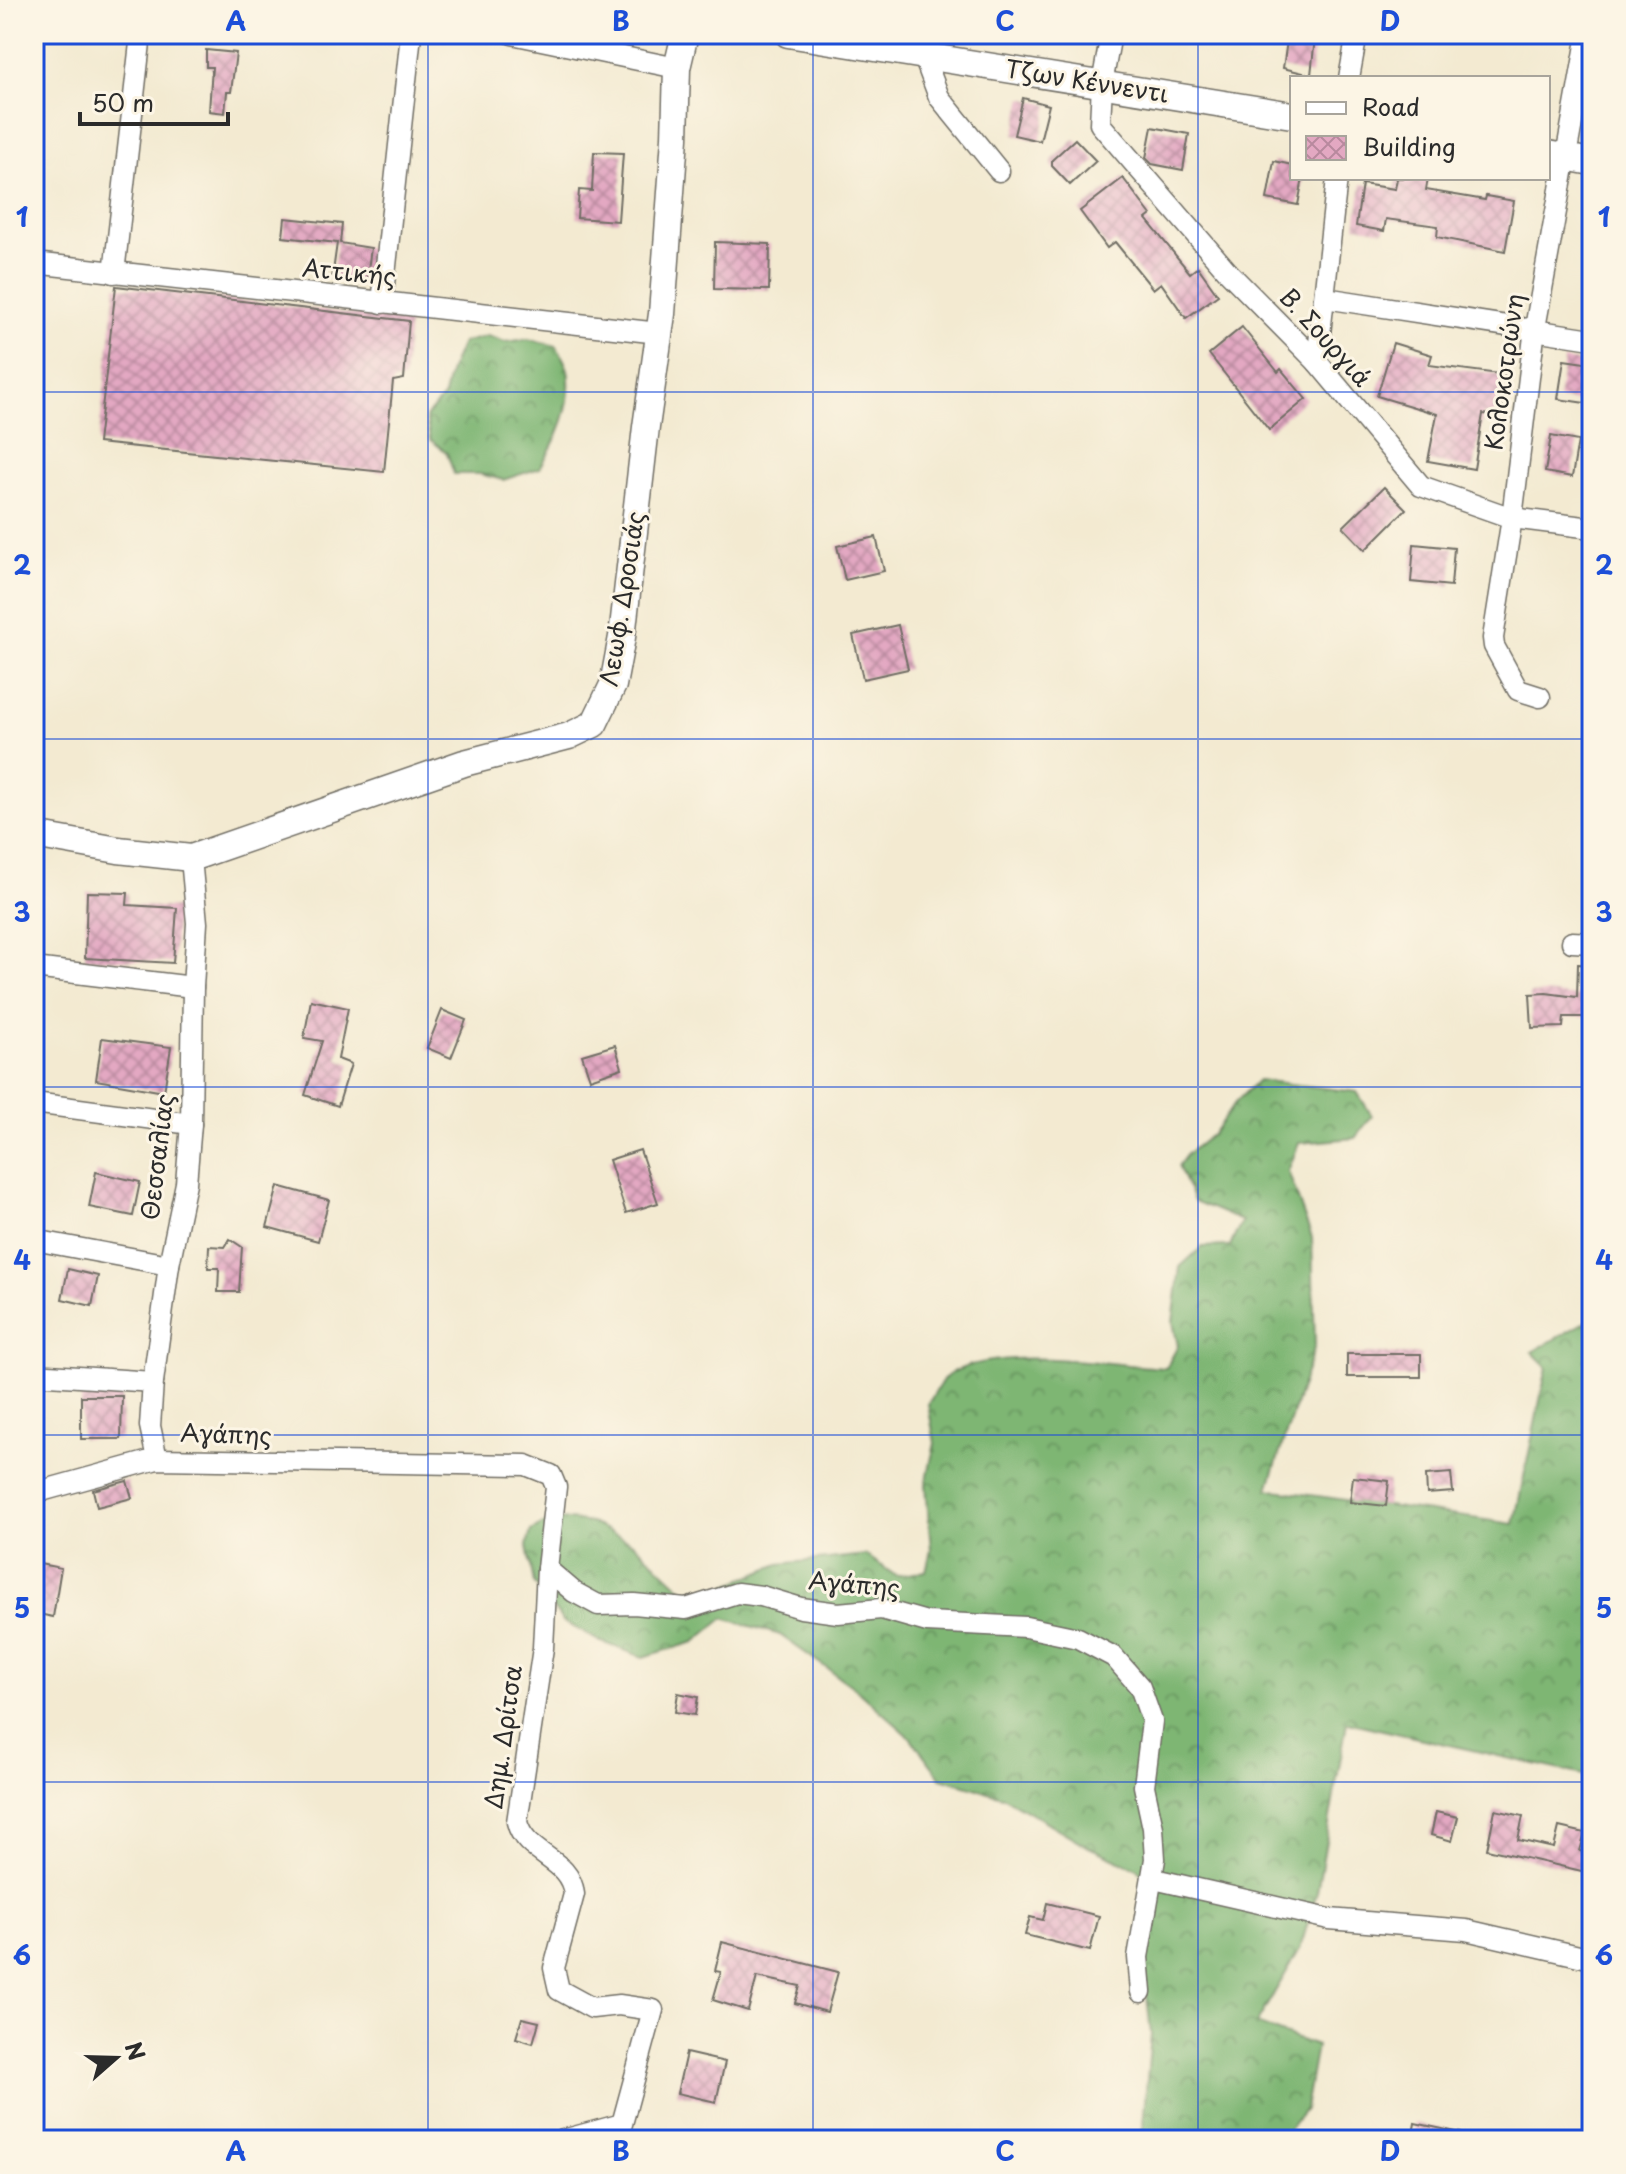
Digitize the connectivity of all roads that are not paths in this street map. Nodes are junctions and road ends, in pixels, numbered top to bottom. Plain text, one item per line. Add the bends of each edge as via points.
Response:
1 (141, 34) edge
2 (411, 34) edge
3 (512, 34) edge
4 (685, 34) edge
5 (788, 34) edge
6 (1111, 34) edge
7 (1357, 34) edge
8 (1588, 34) edge
9 (877, 41) edge
10 (924, 57) junction
11 (677, 68) junction
12 (1349, 76) edge
13 (1102, 84) junction
14 (1290, 115) edge
15 (1569, 158) edge
16 (999, 171) dead end
17 (1337, 180) edge
18 (34, 263) edge
19 (114, 273) junction
20 (1325, 298) junction
21 (382, 303) junction
22 (1535, 328) junction
23 (659, 333) junction
24 (1592, 339) edge
25 (1317, 362) junction
26 (1512, 518) junction
27 (1592, 528) edge
28 (1540, 697) dead end
29 (34, 835) edge
30 (191, 858) junction
31 (34, 968) edge
32 (193, 987) junction
33 (34, 1103) edge
34 (191, 1124) junction
35 (34, 1240) edge
36 (169, 1265) junction
37 (34, 1374) edge
38 (153, 1382) junction
39 (157, 1459) junction
40 (34, 1493) edge
41 (547, 1569) junction
42 (1154, 1879) junction
43 (1592, 1959) edge
44 (1141, 1992) dead end
45 (563, 2140) edge

1 - 19 street
2 - 21 street
3 - 11 street
4 - 11 street, Λεωφ. Δροσιάς
5 - 9 street, Τζων Κέννεντι
6 - 13 street, Β. Σουργιά
7 - 12 street
8 - 15 street, Κολοκοτρώνη
9 - 10 street, Τζων Κέννεντι
10 - 13 street, Τζων Κέννεντι
10 - 16 street via 940,99
11 - 23 street, Λεωφ. Δροσιάς
13 - 14 street, Τζων Κέννεντι
13 - 25 street, Β. Σουργιά via 1103,127 1228,272
15 - 22 street, Κολοκοτρώνη
17 - 20 street
18 - 19 street, Αττικής
19 - 21 street, Αττικής
20 - 22 street
20 - 25 street
21 - 23 street, Αττικής
22 - 24 street
22 - 26 street, Κολοκοτρώνη
23 - 30 street, Λεωφ. Δροσιάς via 622,637 613,685 594,724 569,736 464,763
25 - 26 street, Β. Σουργιά via 1421,486
26 - 27 street, Β. Σουργιά
26 - 28 street, Κολοκοτρώνη via 1493,641 1518,690
29 - 30 street, Λεωφ. Δροσιάς
30 - 32 street, Θεσσαλίας via 197,923
31 - 32 street
32 - 34 street, Θεσσαλίας
33 - 34 street
34 - 36 street, Θεσσαλίας via 186,1183
35 - 36 street
36 - 38 street, Θεσσαλίας
37 - 38 street
38 - 39 street, Θεσσαλίας via 150,1426
39 - 40 street
39 - 41 street, Αγάπης via 526,1465 551,1475 557,1497
41 - 42 street, Αγάπης via 598,1605 686,1609 737,1593 838,1613 881,1609 927,1622 1026,1627 1078,1638 1114,1657 1140,1687 1152,1721 1144,1786 1153,1828
41 - 45 street, Δημ. Δρίτσα via 543,1648 517,1822 524,1840 559,1864 573,1884 554,1968 559,1990 592,2008 653,2010 622,2124
42 - 43 street via 1329,1919 1466,1930
42 - 44 street, Αγάπης via 1138,1957

